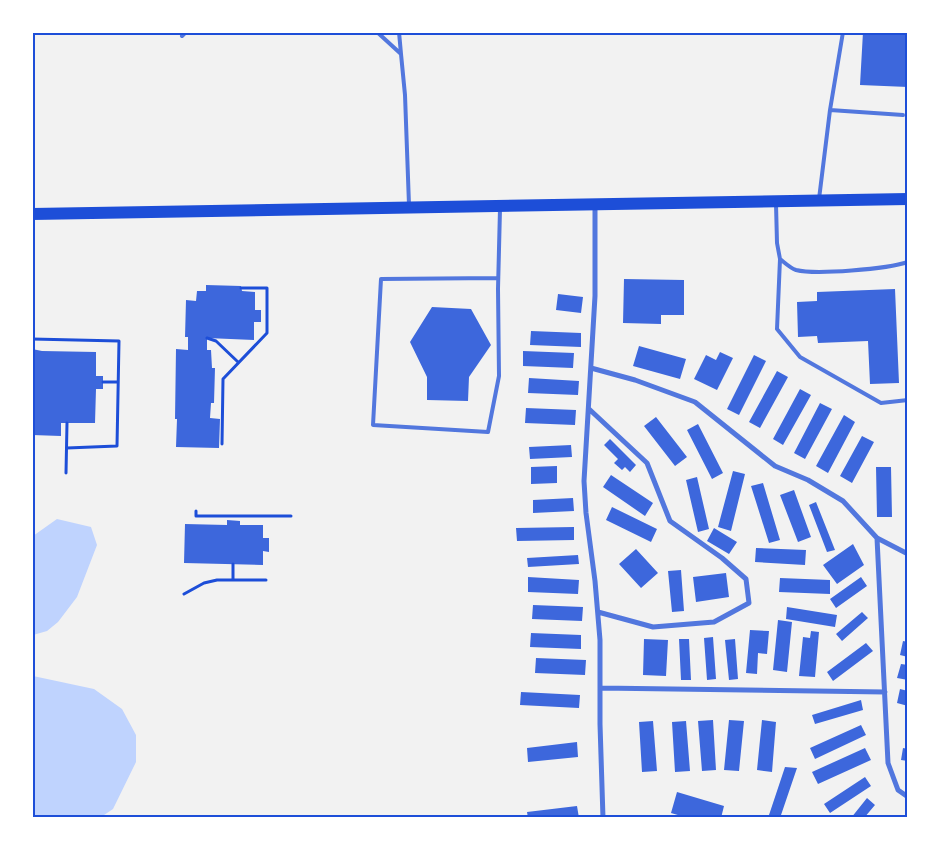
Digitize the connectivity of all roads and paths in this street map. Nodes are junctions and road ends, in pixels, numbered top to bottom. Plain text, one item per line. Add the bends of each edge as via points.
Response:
1 (377, 32) edge
2 (398, 32) edge
3 (843, 32) edge
4 (401, 54) junction
5 (830, 110) junction
6 (903, 115) dead end
7 (908, 199) edge
8 (819, 200) junction
9 (776, 201) junction
10 (595, 204) junction
11 (500, 206) junction
12 (409, 208) junction
13 (32, 214) edge
14 (780, 259) junction
15 (908, 262) edge
16 (498, 278) junction
17 (241, 288) dead end
18 (207, 338) dead end
19 (32, 339) edge
20 (238, 362) junction
21 (591, 368) junction
22 (103, 382) dead end
23 (118, 382) junction
24 (908, 400) edge
25 (588, 410) junction
26 (67, 423) dead end
27 (222, 444) dead end
28 (67, 448) junction
29 (66, 473) dead end
30 (196, 511) dead end
31 (291, 516) dead end
32 (877, 538) junction
33 (908, 554) edge
34 (232, 564) dead end
35 (233, 580) junction
36 (266, 580) dead end
37 (184, 594) dead end
38 (598, 612) junction
39 (600, 688) junction
40 (885, 692) junction
41 (908, 797) edge
42 (603, 818) edge

1 - 4 lane
2 - 4 lane
3 - 5 lane
4 - 12 lane
5 - 6 lane
5 - 8 lane
7 - 8 main road
8 - 9 main road
9 - 10 main road
9 - 14 lane
10 - 11 main road
10 - 21 street
11 - 12 main road
11 - 16 lane
12 - 13 main road
14 - 15 lane via 794,269 832,271
14 - 24 lane via 777,329 800,356 881,403
16 - 16 lane via 499,376 488,432 373,425 381,279
17 - 20 path via 267,288 267,333
18 - 20 path via 216,341
19 - 23 path via 119,341
20 - 27 path via 223,379
21 - 25 street
21 - 32 street via 695,402 776,466 843,501
22 - 23 path
23 - 28 path via 117,446
25 - 38 street via 584,481
25 - 38 street via 647,463 670,521 746,579 749,603 714,622 652,627
26 - 28 path
28 - 29 path
30 - 31 path via 196,516 233,518
32 - 33 street
32 - 40 street
34 - 35 path
35 - 36 path
35 - 37 path via 204,583
38 - 39 street
39 - 40 street
39 - 42 street
40 - 41 street via 888,763 898,790

